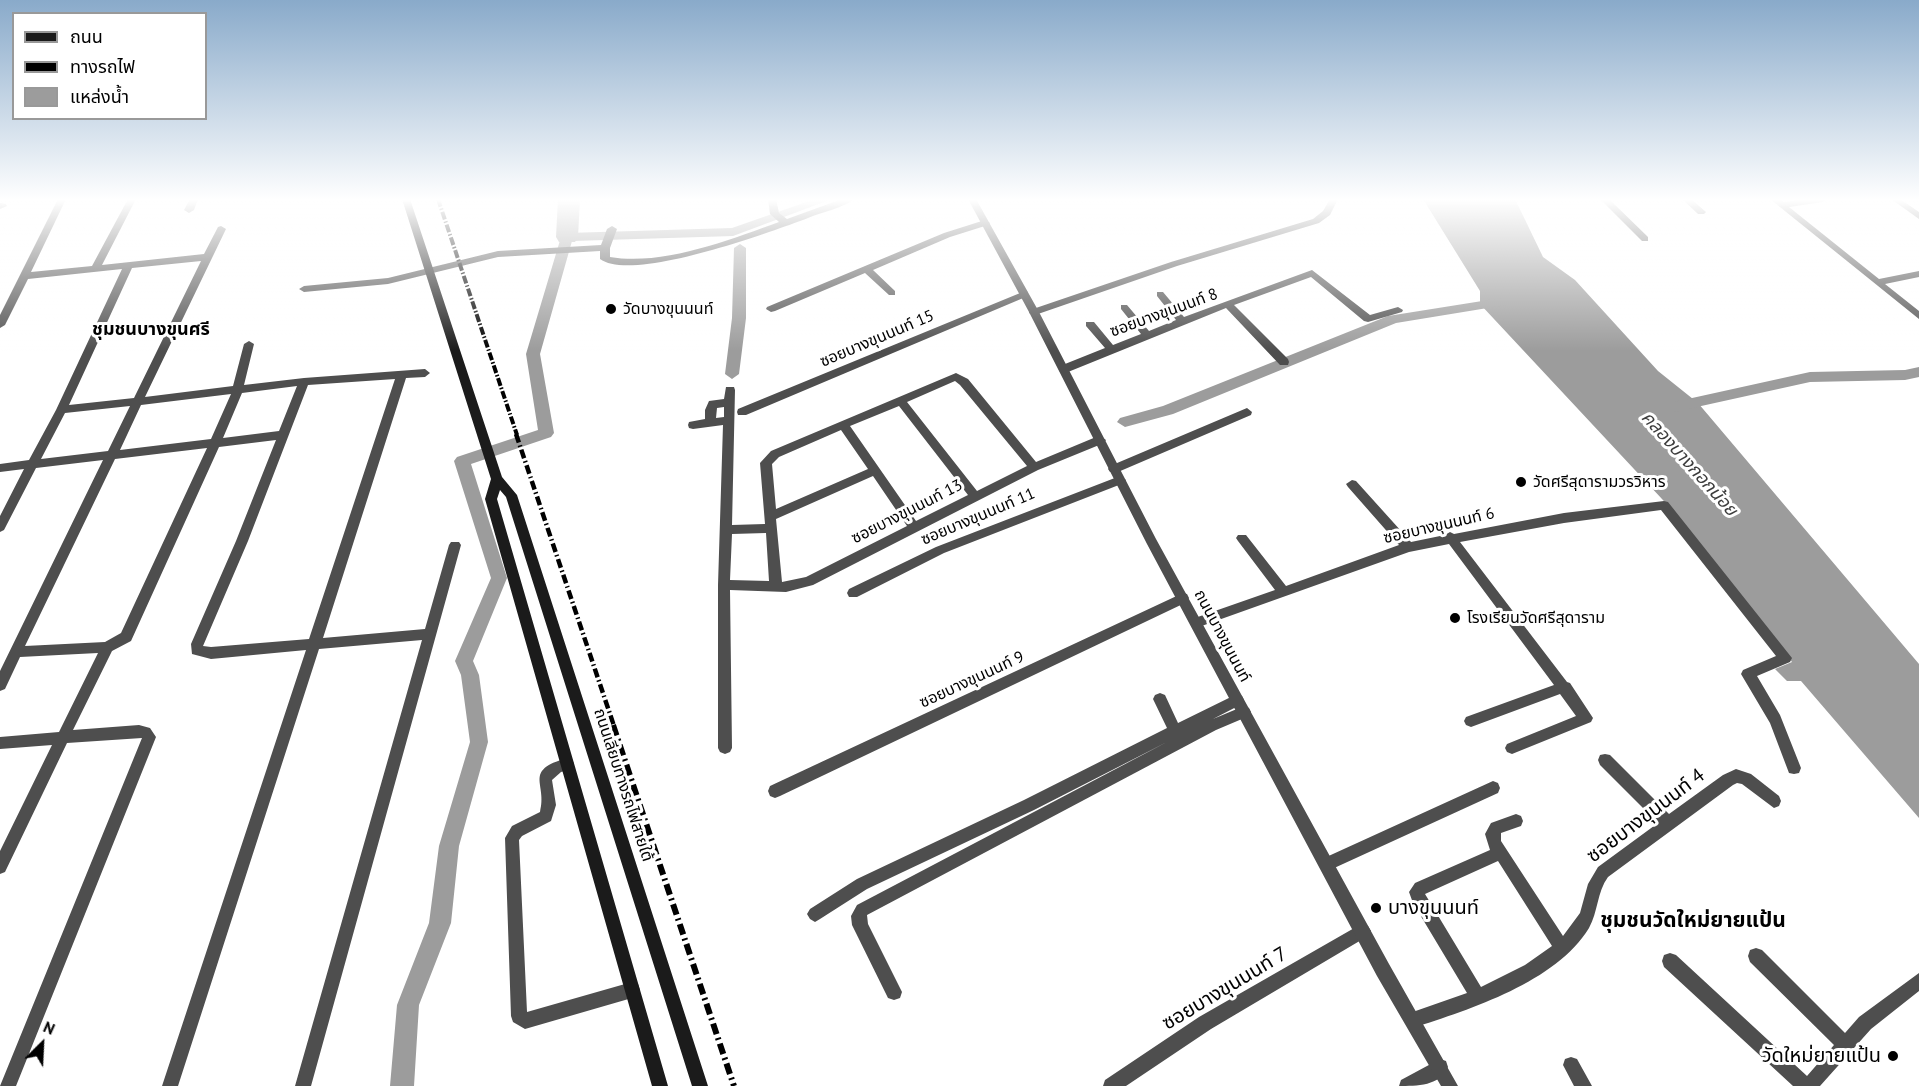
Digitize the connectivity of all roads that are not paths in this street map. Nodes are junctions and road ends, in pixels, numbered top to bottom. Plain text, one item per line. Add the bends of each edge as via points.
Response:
1 (38, 250) edge
2 (105, 250) edge
3 (210, 250) edge
4 (423, 250) edge
5 (561, 250) edge
6 (607, 250) edge
7 (696, 250) edge
8 (912, 250) edge
9 (1000, 250) edge
10 (1221, 250) edge
11 (1838, 250) edge
12 (207, 256) junction
13 (128, 266) junction
14 (95, 269) junction
15 (867, 269) junction
16 (430, 272) junction
17 (1919, 274) edge
18 (25, 276) junction
19 (1878, 282) junction
20 (304, 289) dead end
21 (892, 293) dead end
22 (1025, 294) junction
23 (1160, 294) dead end
24 (1228, 305) junction
25 (1124, 307) dead end
26 (771, 309) dead end
27 (1398, 310) dead end
28 (1034, 312) junction
29 (1919, 316) edge
30 (1182, 321) junction
31 (1090, 324) dead end
32 (0, 325) edge
33 (1147, 335) junction
34 (249, 344) dead end
35 (1111, 349) junction
36 (1284, 362) dead end
37 (1064, 369) junction
38 (425, 373) dead end
39 (402, 375) junction
40 (304, 382) junction
41 (238, 389) junction
42 (140, 400) junction
43 (900, 400) junction
44 (61, 410) junction
45 (742, 412) dead end
46 (1246, 412) dead end
47 (728, 420) junction
48 (711, 422) junction
49 (693, 424) dead end
50 (844, 426) junction
51 (283, 435) junction
52 (1100, 440) junction
53 (214, 442) junction
54 (114, 454) junction
55 (34, 464) junction
56 (1034, 467) junction
57 (0, 468) edge
58 (874, 471) junction
59 (1117, 474) junction
60 (497, 479) junction
61 (1352, 483) dead end
62 (975, 496) junction
63 (771, 523) junction
64 (913, 526) junction
65 (0, 527) edge
66 (725, 530) junction
67 (1450, 537) junction
68 (1242, 538) dead end
69 (455, 545) dead end
70 (1408, 547) junction
71 (724, 585) junction
72 (776, 587) junction
73 (1283, 591) junction
74 (853, 593) dead end
75 (1183, 598) junction
76 (1196, 623) junction
77 (431, 634) junction
78 (314, 644) junction
79 (106, 646) junction
80 (16, 652) junction
81 (0, 685) edge
82 (1565, 687) junction
83 (1160, 699) dead end
84 (1241, 706) junction
85 (1471, 721) dead end
86 (1175, 730) junction
87 (63, 737) junction
88 (0, 743) edge
89 (725, 748) dead end
90 (1512, 748) dead end
91 (1605, 760) dead end
92 (567, 764) junction
93 (1794, 768) dead end
94 (1492, 788) dead end
95 (775, 790) dead end
96 (1774, 801) dead end
97 (1516, 820) dead end
98 (1669, 824) junction
99 (1499, 853) junction
100 (1327, 864) junction
101 (0, 867) edge
102 (815, 914) dead end
103 (1363, 931) junction
104 (1563, 949) junction
105 (1756, 956) dead end
106 (1670, 961) dead end
107 (1919, 981) edge
108 (632, 990) junction
109 (894, 992) dead end
110 (1478, 997) junction
111 (1413, 1020) junction
112 (1845, 1044) junction
113 (1571, 1065) dead end
114 (1440, 1067) junction
115 (8, 1086) edge
116 (170, 1086) edge
117 (303, 1086) edge
118 (660, 1086) edge
119 (700, 1086) edge
120 (1112, 1086) edge
121 (1407, 1086) edge
122 (1450, 1086) edge
123 (1584, 1086) edge
124 (1807, 1086) edge

1 - 18 street
2 - 14 street
3 - 12 street
4 - 16 main road
5 - 16 street via 498,254
6 - 7 street via 605,259 609,261 641,261
8 - 15 street
9 - 22 street, ถนนบางขุนนนท์
10 - 28 street
11 - 19 street
12 - 13 street
12 - 42 street
13 - 14 street
13 - 44 street
14 - 18 street
15 - 21 street
15 - 26 street
16 - 20 street via 388,281
16 - 60 main road
17 - 19 street
18 - 32 street
19 - 29 street
22 - 28 street, ถนนบางขุนนนท์
22 - 45 street, ซอยบางขุนนนท์ 15
23 - 30 street
24 - 27 street, ซอยบางขุนนนท์ 8 via 1312,273 1368,319
24 - 30 street, ซอยบางขุนนนท์ 8
24 - 36 street
25 - 33 street
28 - 37 street, ถนนบางขุนนนท์
30 - 33 street, ซอยบางขุนนนท์ 8
31 - 35 street
33 - 35 street, ซอยบางขุนนนท์ 8
34 - 41 street
35 - 37 street, ซอยบางขุนนนท์ 8
37 - 52 street, ถนนบางขุนนนท์
38 - 39 street
39 - 40 street
39 - 78 street
40 - 41 street
40 - 51 street
41 - 42 street
41 - 53 street
42 - 44 street
42 - 54 street
43 - 50 street
43 - 56 street via 952,377 959,378
43 - 62 street
44 - 55 street
46 - 59 street, ซอยบางขุนนนท์ 11
47 - 48 street
47 - 48 street via 729,396 714,404
47 - 66 street
48 - 49 street
50 - 58 street
50 - 63 street via 769,458 766,464
51 - 53 street
51 - 78 street via 197,650 211,653
52 - 56 street, ซอยบางขุนนนท์ 13
52 - 59 street, ถนนบางขุนนนท์
53 - 54 street
53 - 79 street via 129,632 122,641
54 - 55 street
54 - 80 street
55 - 57 street
55 - 65 street
56 - 62 street, ซอยบางขุนนนท์ 13
58 - 63 street
58 - 64 street
59 - 74 street, ซอยบางขุนนนท์ 11 via 940,550
59 - 75 street, ถนนบางขุนนนท์
60 - 92 main road via 491,500
60 - 119 main road, ถนนเลียบทางรถไฟสายใต้ via 512,495
61 - 70 street
62 - 64 street, ซอยบางขุนนนท์ 13
63 - 66 street
63 - 72 street
64 - 72 street, ซอยบางขุนนนท์ 13 via 809,581
66 - 71 street
67 - 70 street, ซอยบางขุนนนท์ 6
67 - 82 street
67 - 93 street, ซอยบางขุนนนท์ 6 via 1664,505 1785,658 1748,674 1767,702
68 - 73 street
69 - 77 street
70 - 73 street, ซอยบางขุนนนท์ 6
71 - 72 street, ซอยบางขุนนนท์ 13
71 - 89 street
73 - 76 street, ซอยบางขุนนนท์ 6
75 - 76 street, ถนนบางขุนนนท์
75 - 95 street, ซอยบางขุนนนท์ 9
76 - 84 street, ถนนบางขุนนนท์
77 - 78 street
77 - 117 street
78 - 116 street
79 - 80 street
79 - 87 street
80 - 81 street
82 - 85 street
82 - 90 street via 1586,718
83 - 86 street
84 - 86 street
84 - 100 street, ถนนบางขุนนนท์
84 - 109 street via 862,910 860,925
86 - 102 street via 862,884
87 - 88 street
87 - 101 street
87 - 115 street via 139,731 149,737
91 - 98 street
92 - 108 main road
92 - 108 street via 557,766 545,777 549,805 546,816 517,831 512,838 519,1016 525,1021
94 - 100 street
96 - 98 street, ซอยบางขุนนนท์ 4 via 1754,784 1736,776
97 - 99 street via 1496,828 1492,834
98 - 104 street, ซอยบางขุนนนท์ 4 via 1594,882 1590,908
99 - 104 street
99 - 110 street via 1417,892
100 - 103 street, ถนนบางขุนนนท์
103 - 111 street, ถนนบางขุนนนท์
103 - 120 street, ซอยบางขุนนนท์ 7 via 1205,1023
104 - 110 street, ซอยบางขุนนนท์ 4
105 - 112 street
106 - 124 street
107 - 112 street via 1865,1023
108 - 118 main road
110 - 111 street, ซอยบางขุนนนท์ 4
111 - 114 street, ถนนบางขุนนนท์
112 - 124 street
113 - 123 street
114 - 121 street
114 - 122 street, ถนนบางขุนนนท์

